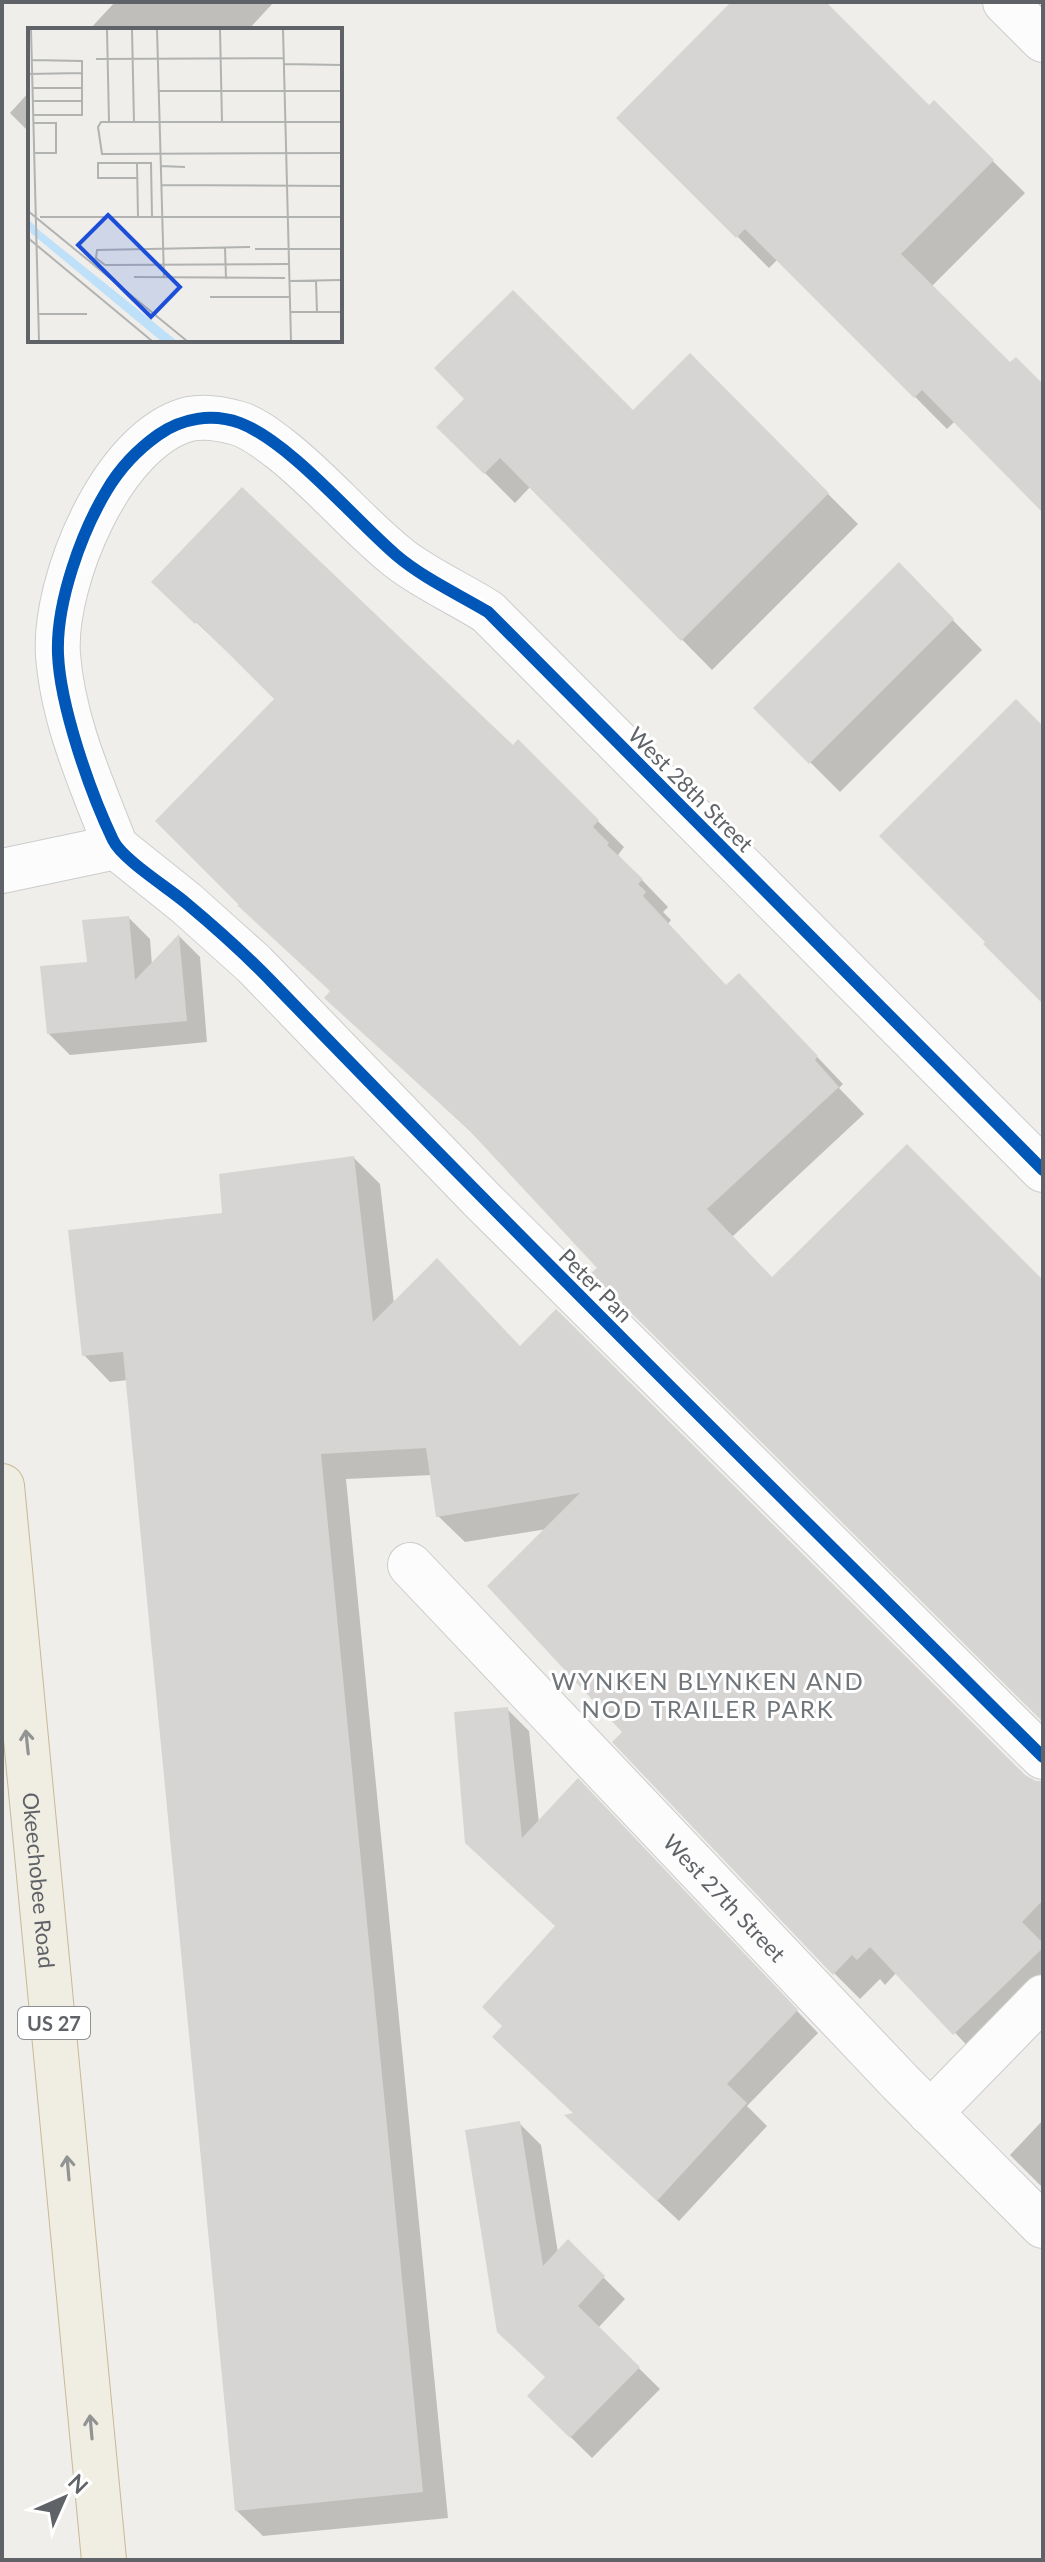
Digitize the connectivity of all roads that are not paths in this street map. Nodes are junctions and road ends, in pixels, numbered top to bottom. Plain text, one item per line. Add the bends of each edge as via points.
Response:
1 (1005, 2) edge
2 (1043, 40) edge
3 (116, 847) junction
4 (2, 871) edge
5 (1043, 1170) edge
6 (2, 1486) edge
7 (410, 1565) dead end
8 (1043, 1757) edge
9 (1043, 1997) edge
10 (930, 2113) junction
11 (1043, 2226) edge
12 (104, 2560) edge

1 - 2 street
3 - 4 street
3 - 5 street, West 28th Street via 65,706 58,653 62,609 76,560 98,504 140,448 165,429 191,419 241,424 292,459 401,560 488,612
3 - 8 street, Peter Pan via 254,964 482,1200
12 -> 6 highway, Okeechobee Road / US 27
7 - 10 street, West 27th Street
9 - 10 street
10 - 11 street, West 27th Street

